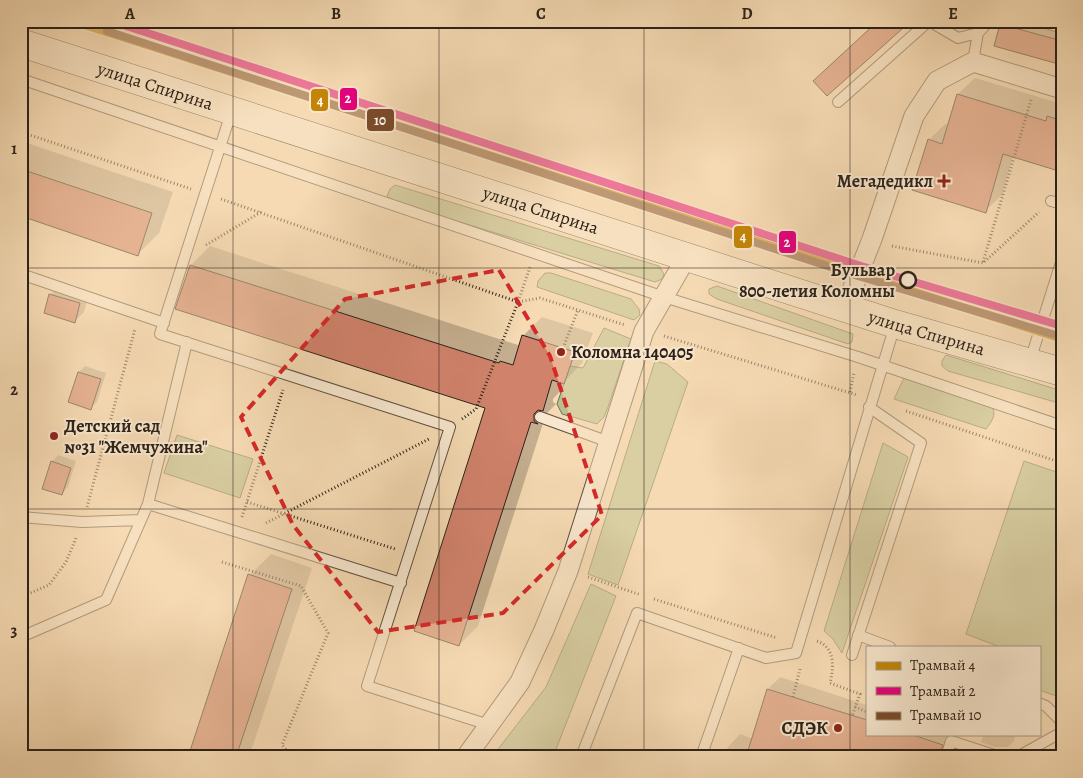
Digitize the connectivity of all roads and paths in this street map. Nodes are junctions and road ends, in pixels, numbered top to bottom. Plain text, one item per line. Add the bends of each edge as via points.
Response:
1 (929, 21) edge
2 (989, 21) edge
3 (1041, 21) edge
4 (1062, 28) edge
5 (978, 33) junction
6 (21, 43) edge
7 (973, 62) junction
8 (21, 79) edge
9 (1036, 82) junction
10 (1062, 89) edge
11 (838, 102) dead end
12 (232, 110) junction
13 (21, 132) edge
14 (221, 146) junction
15 (205, 194) junction
16 (1051, 201) joint
17 (1062, 204) edge
18 (262, 212) junction
19 (886, 245) dead end
20 (535, 252) junction
21 (185, 258) junction
22 (686, 258) junction
23 (1062, 259) edge
24 (983, 263) junction
25 (21, 274) edge
26 (664, 297) junction
27 (518, 302) junction
28 (845, 308) junction
29 (578, 310) junction
30 (139, 314) junction
31 (164, 323) junction
32 (895, 324) junction
33 (644, 330) junction
34 (187, 342) junction
35 (563, 348) dead end
36 (858, 357) junction
37 (1029, 363) junction
38 (882, 365) junction
39 (1062, 372) edge
40 (288, 375) junction
41 (850, 392) junction
42 (870, 403) junction
43 (540, 418) dead end
44 (1062, 426) edge
45 (450, 427) junction
46 (609, 442) junction
47 (1062, 463) edge
48 (247, 502) junction
49 (148, 504) junction
50 (285, 514) junction
51 (21, 517) edge
52 (141, 520) junction
53 (82, 522) junction
54 (240, 532) junction
55 (410, 554) junction
56 (222, 562) dead end
57 (585, 576) dead end
58 (401, 583) junction
59 (21, 597) edge
60 (858, 635) junction
61 (21, 637) edge
62 (799, 644) junction
63 (887, 646) edge
64 (739, 648) junction
65 (852, 655) dead end
66 (1040, 703) edge
67 (855, 708) junction
68 (866, 712) edge
69 (852, 716) dead end
70 (1062, 722) edge
71 (489, 725) junction
72 (1062, 732) edge
73 (293, 757) edge
74 (466, 757) edge
75 (581, 757) edge
76 (701, 757) edge
77 (946, 757) edge

1 - 5 lane via 958,38
1 - 11 lane
2 - 5 lane
3 - 4 lane
5 - 7 lane
6 - 12 main road, улица Спирина
7 - 9 street
7 - 28 street via 937,81 914,116
8 - 14 lane
9 - 10 street
9 - 24 path
12 - 14 lane
12 - 22 main road, улица Спирина
13 - 15 path
14 - 15 lane
14 - 20 lane
15 - 18 path
15 - 21 lane
16 - 17 lane
16 - 24 path
18 - 21 path
18 - 27 path
19 - 24 path
20 - 26 lane
20 - 27 path
21 - 31 lane
22 - 26 street
22 - 28 main road, улица Спирина
23 - 37 lane
25 - 30 lane
26 - 33 street
26 - 36 lane
27 - 29 path via 540,298
27 - 45 path via 476,409
28 - 32 main road, улица Спирина
29 - 33 path
29 - 35 path
30 - 31 lane
30 - 53 path
31 - 34 lane via 160,334
32 - 37 main road, улица Спирина
32 - 38 lane
33 - 41 path
33 - 46 street
34 - 40 lane
34 - 49 lane
36 - 38 lane
36 - 41 path
37 - 39 main road, улица Спирина
38 - 42 lane
38 - 44 lane
40 - 45 lane
40 - 48 path
41 - 42 path
42 - 47 path
42 - 60 lane via 921,443
42 - 62 lane
43 - 46 lane
45 - 50 path
45 - 55 lane
46 - 71 street via 568,571 544,630 520,682
48 - 50 path
48 - 54 path
49 - 52 lane
49 - 54 lane
50 - 54 path
50 - 55 path
51 - 53 lane
52 - 53 lane
52 - 61 lane via 106,600
53 - 59 path via 66,562 49,585
54 - 58 lane
55 - 58 lane
56 - 73 path via 301,586 328,633 282,745
57 - 62 path
58 - 71 lane via 367,686
60 - 63 lane
60 - 65 lane
62 - 64 lane via 796,653 766,658
62 - 67 path via 816,640 823,643 833,662 830,683 860,694
64 - 75 lane via 637,613
64 - 76 lane
66 - 70 lane
67 - 68 path
67 - 69 path
71 - 74 street
72 - 77 lane via 1019,756 994,756 951,741

